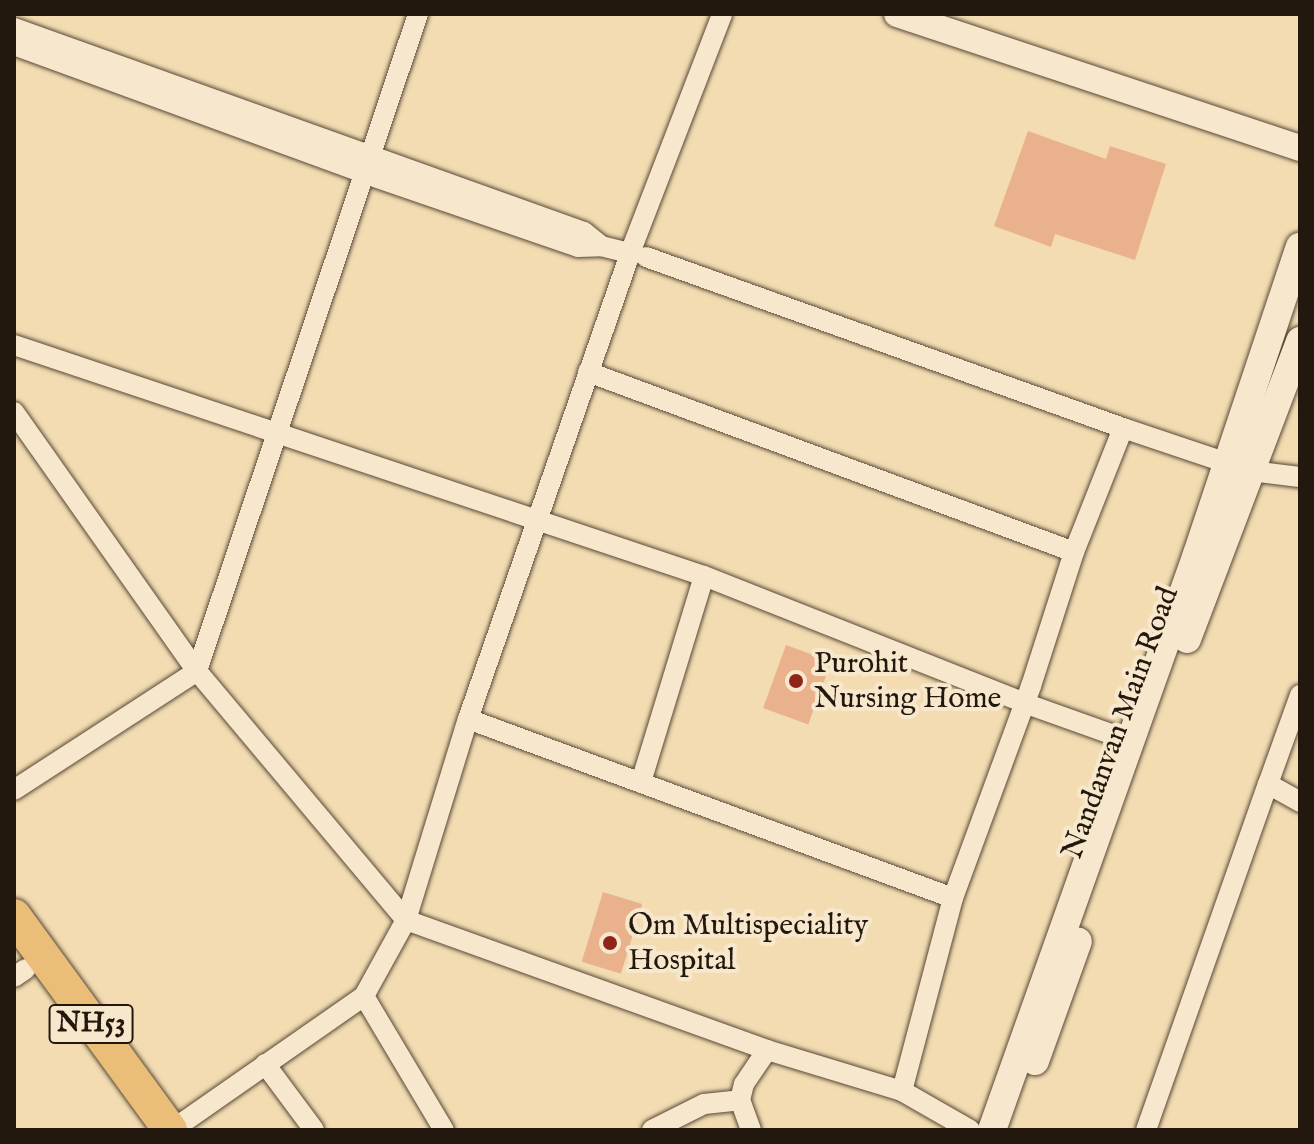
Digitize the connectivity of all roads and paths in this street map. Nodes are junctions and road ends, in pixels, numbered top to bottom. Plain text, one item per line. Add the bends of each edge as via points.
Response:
1 (418, 14) edge
2 (722, 14) edge
3 (897, 14) edge
4 (14, 28) edge
5 (14, 45) edge
6 (1300, 148) edge
7 (366, 164) junction
8 (1300, 247) edge
9 (638, 255) junction
10 (1300, 341) edge
11 (14, 345) edge
12 (588, 372) junction
13 (14, 412) edge
14 (1123, 428) junction
15 (276, 432) junction
16 (1239, 466) junction
17 (1300, 477) edge
18 (537, 519) junction
19 (1074, 552) junction
20 (704, 576) junction
21 (197, 671) junction
22 (1300, 695) edge
23 (1024, 703) junction
24 (468, 719) junction
25 (1131, 741) junction
26 (641, 782) junction
27 (1268, 784) junction
28 (14, 790) edge
29 (1300, 802) edge
30 (953, 898) junction
31 (14, 916) edge
32 (406, 920) junction
33 (18, 967) edge
34 (364, 996) junction
35 (767, 1050) junction
36 (265, 1064) junction
37 (902, 1091) junction
38 (740, 1100) junction
39 (144, 1130) edge
40 (171, 1130) edge
41 (314, 1130) edge
42 (444, 1130) edge
43 (652, 1130) edge
44 (751, 1130) edge
45 (970, 1130) edge
46 (992, 1130) edge
47 (1011, 1130) edge
48 (1146, 1130) edge

1 - 7 street
2 - 9 street
3 - 6 street
4 - 7 street
5 - 7 street
7 - 9 street via 584,232 601,246
7 - 15 street
8 - 16 main road
9 - 12 street
9 - 14 street
10 - 16 main road, Nandanvan Main Road
11 - 15 street
12 - 18 street
12 - 19 street
13 - 21 street
14 - 16 street
14 - 19 street
15 - 18 street
15 - 21 street
16 - 17 street
16 - 25 main road
16 - 47 main road, Nandanvan Main Road
18 - 20 street
18 - 24 street
19 - 23 street
20 - 23 street
20 - 26 street
21 - 28 street
21 - 32 street
22 - 27 street
23 - 25 street
23 - 30 street
24 - 26 street
24 - 32 street
25 - 46 main road
26 - 30 street
27 - 29 street
27 - 48 street
30 - 37 street
31 - 40 highway, NH53
32 - 34 street
32 - 35 street
33 - 39 highway, NH53
34 - 36 street
34 - 42 street
35 - 37 street
35 - 38 street via 744,1084
36 - 40 street
36 - 41 street
37 - 45 street
38 - 43 street via 704,1104
38 - 44 street

